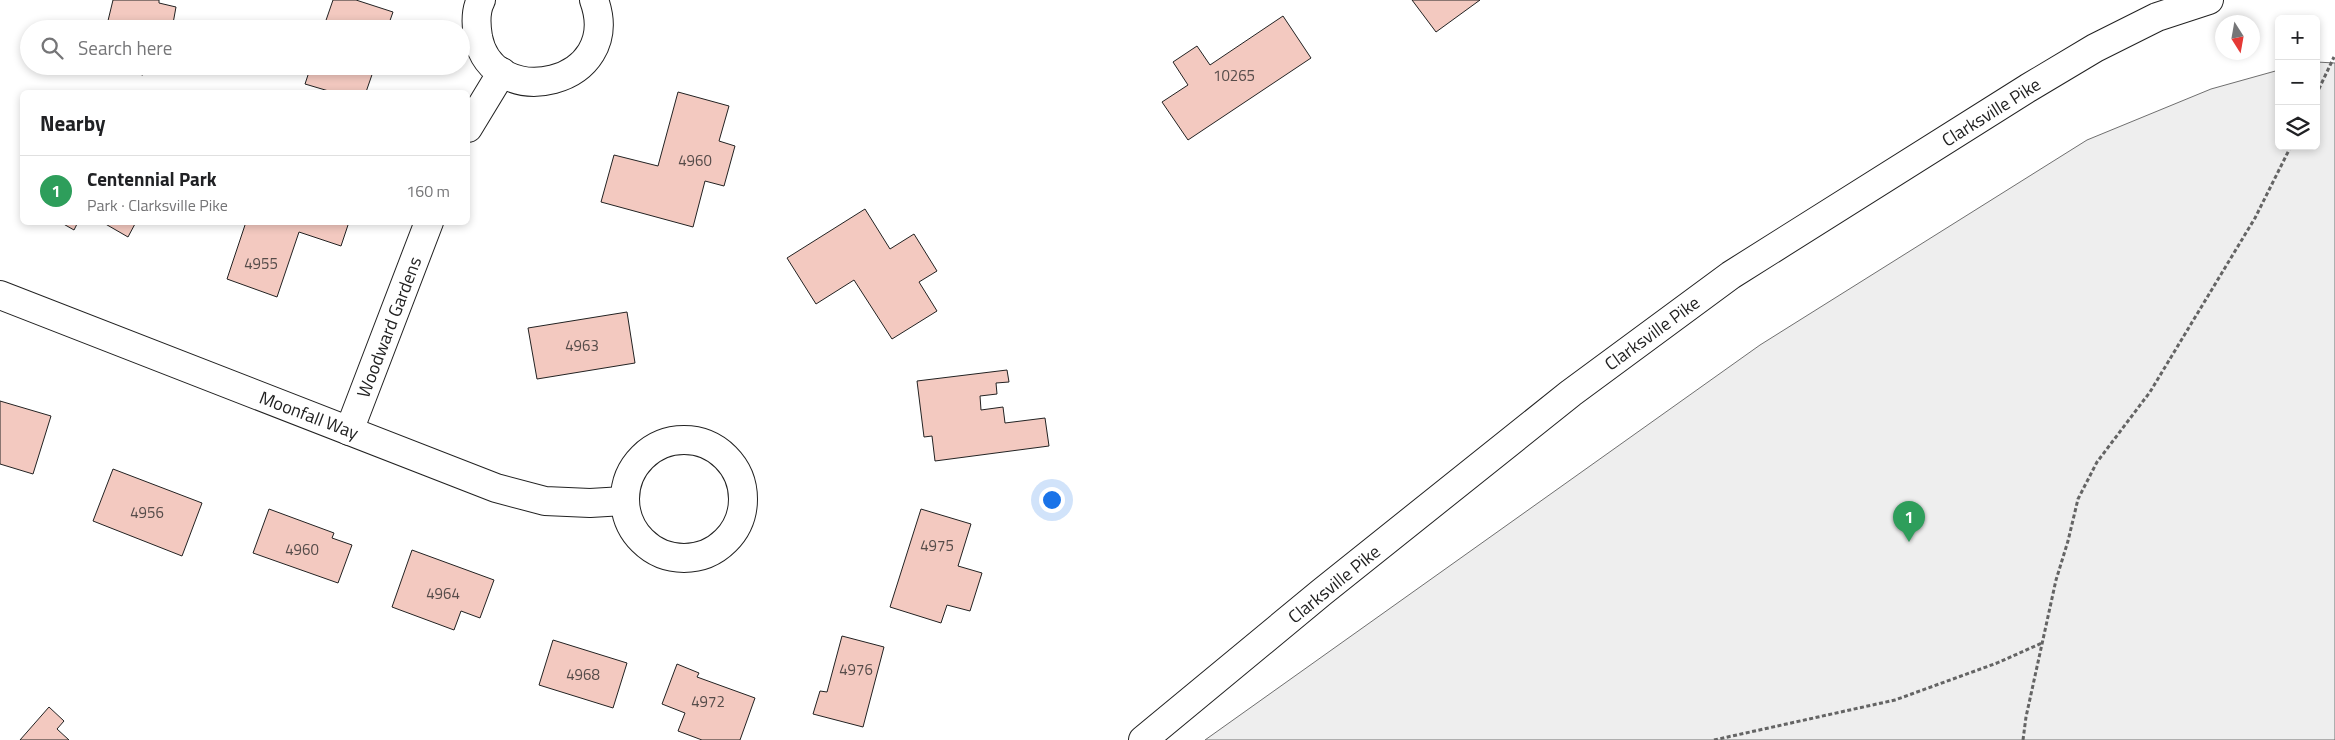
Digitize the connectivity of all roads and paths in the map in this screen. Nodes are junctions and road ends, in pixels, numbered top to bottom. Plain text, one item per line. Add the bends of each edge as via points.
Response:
1 (481, 0) edge
2 (594, 0) edge
3 (2209, 0) edge
4 (2334, 57) dead end
5 (502, 72) junction
6 (2320, 86) edge
7 (470, 125) edge
8 (2289, 150) edge
9 (428, 225) edge
10 (0, 295) edge
11 (349, 431) junction
12 (624, 501) junction
13 (2042, 643) junction
14 (1143, 740) edge
15 (1714, 740) edge
16 (2024, 740) edge

1 - 5 street via 476,24 479,42 488,59
2 - 5 street via 598,11 598,32 593,48 582,64 566,76 544,83 522,82
3 - 14 street, Clarksville Pike via 2157,17 2095,48 1731,275 1571,393
4 - 6 path
5 - 7 street
8 - 13 path via 2255,218 2150,392 2097,462 2078,499
9 - 11 street, Woodward Gardens
10 - 11 street, Moonfall Way
11 - 12 street, Moonfall Way via 496,488 544,501
12 - 12 street via 633,529 648,547 670,557 692,558 709,553 729,538 740,518 743,494 737,472 728,458 711,446 690,440 668,442 644,455 627,481
13 - 15 path via 1895,700
13 - 16 path

